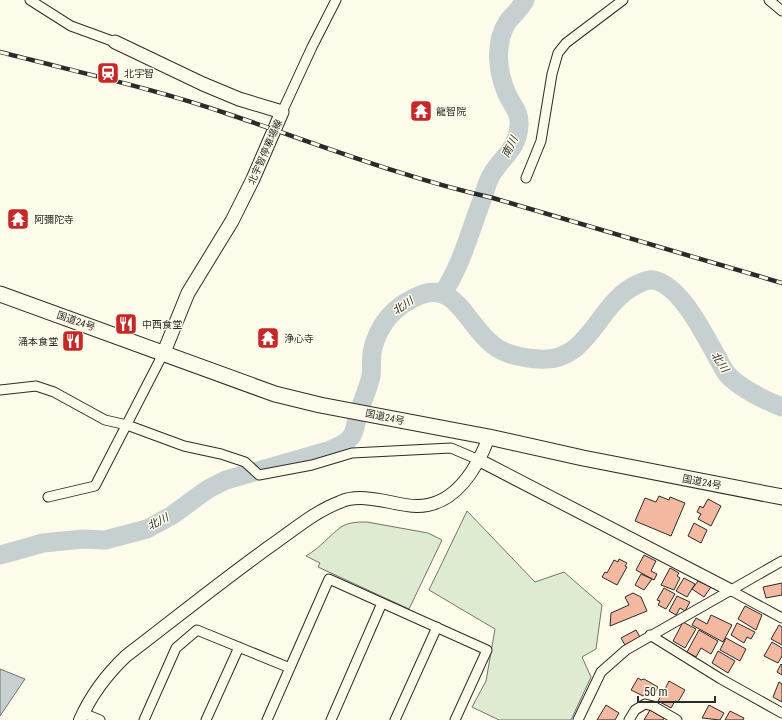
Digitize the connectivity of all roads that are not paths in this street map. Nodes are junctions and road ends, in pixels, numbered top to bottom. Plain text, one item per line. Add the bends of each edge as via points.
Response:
1 (30, 0) edge
2 (336, 0) edge
3 (622, 0) edge
4 (769, 0) edge
5 (782, 11) edge
6 (115, 42) joint
7 (282, 112) junction
8 (526, 178) dead end
9 (0, 294) edge
10 (164, 352) junction
11 (0, 390) edge
12 (127, 424) junction
13 (489, 437) junction
14 (479, 460) junction
15 (48, 497) dead end
16 (782, 497) edge
17 (782, 561) edge
18 (730, 590) junction
19 (382, 603) junction
20 (782, 618) edge
21 (437, 627) junction
22 (650, 635) junction
23 (239, 647) junction
24 (290, 668) junction
25 (782, 713) edge
26 (82, 716) edge
27 (100, 720) edge
28 (144, 720) edge
29 (206, 720) edge
30 (267, 720) edge
31 (331, 720) edge
32 (395, 720) edge
33 (456, 720) edge
34 (578, 720) edge
35 (629, 720) edge
36 (677, 720) edge

1 - 6 street via 71,26
2 - 7 street
3 - 8 street via 566,43 558,53 538,153
4 - 5 street
6 - 7 main road, 北宇智停車場線 via 203,84 239,99
7 - 10 main road, 北宇智停車場線 via 232,221 188,293
9 - 10 highway, 国道24号
10 - 12 street
10 - 13 highway, 国道24号 via 275,394
11 - 12 street via 36,386 54,392 106,420
12 - 14 street via 184,446 245,462 259,475 312,465 352,453 451,448
12 - 15 street via 95,486
13 - 14 street
13 - 16 highway, 国道24号
14 - 18 street
14 - 26 street via 452,495 437,503 418,506 359,498 341,501 320,511 260,553 126,656 96,690
17 - 18 street
18 - 20 street
18 - 22 street
19 - 21 street
19 - 24 street via 329,578
19 - 31 street
21 - 32 street
21 - 33 street via 487,650
22 - 25 street
22 - 34 street via 626,650 601,672
23 - 24 street
23 - 28 street via 197,630 176,648
23 - 29 street
24 - 30 street
26 - 27 street
35 - 36 street via 635,710 645,704

